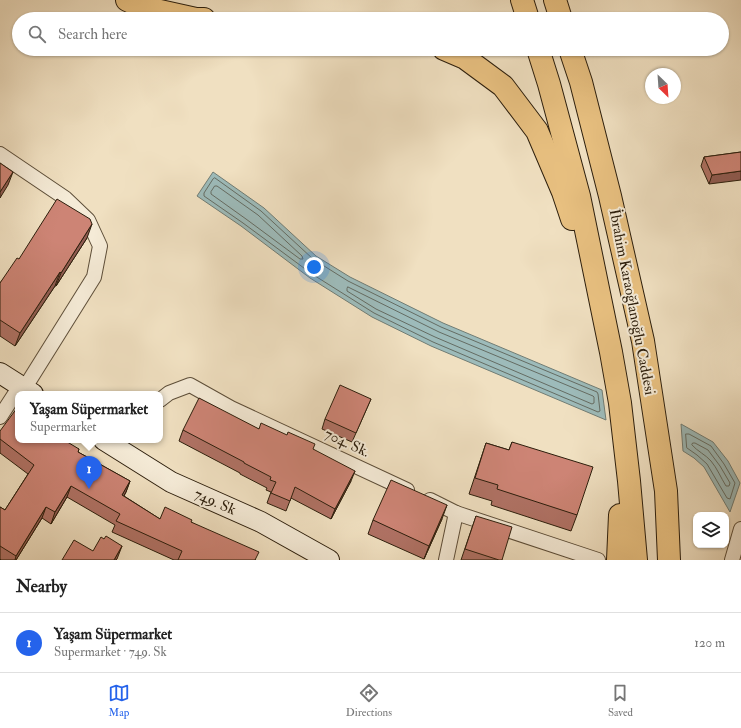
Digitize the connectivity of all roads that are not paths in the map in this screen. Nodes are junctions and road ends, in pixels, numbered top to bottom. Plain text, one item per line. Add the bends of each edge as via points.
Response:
1 (127, 0) edge
2 (522, 0) edge
3 (555, 0) edge
4 (571, 0) edge
5 (169, 12) edge
6 (526, 12) edge
7 (559, 12) edge
8 (574, 12) edge
9 (460, 56) edge
10 (540, 56) edge
11 (572, 56) edge
12 (583, 56) edge
13 (0, 154) edge
14 (610, 196) junction
15 (602, 310) junction
16 (0, 373) edge
17 (26, 389) edge
18 (163, 398) edge
19 (15, 401) edge
20 (0, 417) edge
21 (110, 443) edge
22 (629, 481) junction
23 (456, 513) junction
24 (741, 529) edge
25 (329, 560) edge
26 (446, 560) edge
27 (598, 560) edge
28 (618, 560) edge
29 (636, 560) edge
30 (669, 560) edge
31 (732, 560) edge

1 - 5 highway
2 - 6 highway
3 - 7 highway
4 - 8 highway
9 - 15 highway via 503,86 537,131 562,192
10 - 15 highway, İbrahim Karaoğlanoğlu Caddesi via 579,196
11 - 14 highway, İbrahim Karaoğlanoğlu Caddesi
12 - 14 highway
13 - 17 street via 65,198 88,220 100,246 94,277
14 - 30 highway, İbrahim Karaoğlanoğlu Caddesi via 643,341 666,491
15 - 22 highway, İbrahim Karaoğlanoğlu Caddesi via 620,403
16 - 17 street
18 - 23 street, 704. Sk. via 190,385 232,408
19 - 20 street
21 - 25 street, 749. Sk via 171,482 261,522
22 - 28 highway via 621,504
22 - 29 highway, İbrahim Karaoğlanoğlu Caddesi
23 - 26 street
23 - 27 street
24 - 31 street

